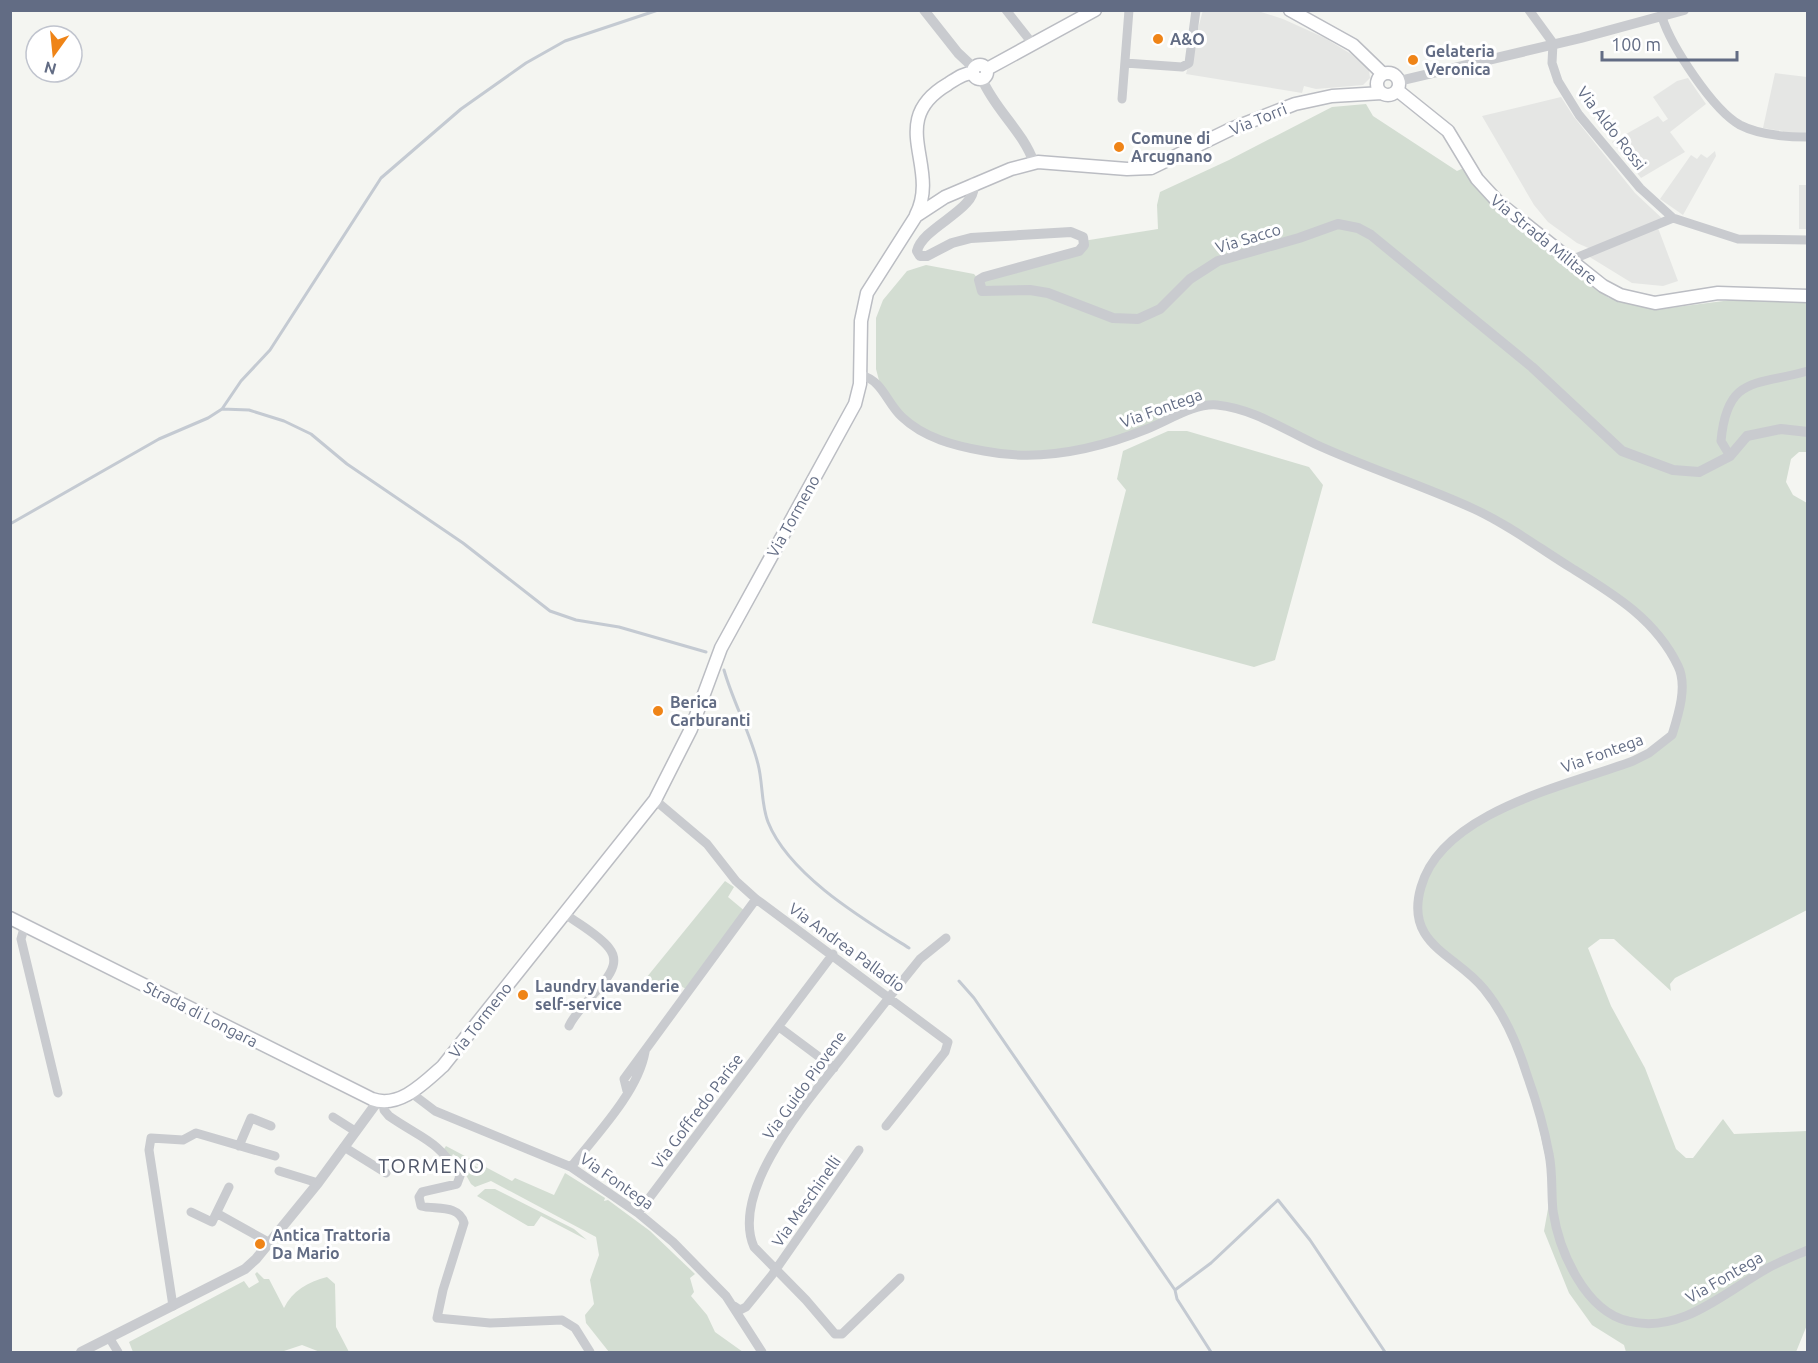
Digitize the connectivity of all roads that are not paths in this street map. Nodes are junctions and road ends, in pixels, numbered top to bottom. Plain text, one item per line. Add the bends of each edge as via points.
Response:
1 (924, 10) edge
2 (1006, 10) edge
3 (1095, 10) edge
4 (1129, 10) edge
5 (1196, 10) edge
6 (1290, 10) edge
7 (1529, 10) edge
8 (1684, 10) edge
9 (1662, 17) junction
10 (1032, 43) junction
11 (1553, 43) junction
12 (1125, 63) junction
13 (979, 72) junction
14 (1383, 74) junction
15 (1398, 86) junction
16 (1382, 93) junction
17 (1122, 99) dead end
18 (1808, 137) edge
19 (1034, 163) junction
20 (973, 183) junction
21 (924, 190) junction
22 (935, 203) junction
23 (916, 216) junction
24 (1673, 218) junction
25 (1808, 240) edge
26 (1570, 260) junction
27 (1808, 296) edge
28 (1808, 371) edge
29 (861, 375) junction
30 (1808, 432) edge
31 (1730, 456) junction
32 (655, 800) junction
33 (756, 899) junction
34 (564, 913) junction
35 (10, 918) edge
36 (25, 925) junction
37 (946, 938) dead end
38 (833, 954) junction
39 (890, 997) junction
40 (569, 1026) dead end
41 (779, 1027) junction
42 (834, 1068) junction
43 (410, 1092) junction
44 (58, 1093) dead end
45 (380, 1102) junction
46 (333, 1117) dead end
47 (271, 1126) dead end
48 (886, 1126) dead end
49 (355, 1131) junction
50 (239, 1146) junction
51 (344, 1147) junction
52 (859, 1150) dead end
53 (274, 1156) dead end
54 (571, 1167) junction
55 (279, 1171) dead end
56 (386, 1173) dead end
57 (318, 1183) junction
58 (229, 1187) dead end
59 (191, 1212) dead end
60 (638, 1213) junction
61 (218, 1214) junction
62 (270, 1244) junction
63 (1808, 1250) edge
64 (777, 1269) junction
65 (900, 1278) dead end
66 (173, 1306) junction
67 (734, 1306) junction
68 (110, 1339) junction
69 (81, 1353) edge
70 (117, 1353) edge
71 (590, 1353) edge
72 (762, 1353) edge

1 - 13 street via 957,53
2 - 10 street
3 - 10 main road
4 - 12 street
5 - 12 street via 1188,63 1182,67
6 - 14 main road via 1353,45
7 - 11 street
8 - 9 street
9 - 11 street
9 - 18 street via 1672,43 1717,106 1755,131
10 - 13 main road
11 - 15 street
11 - 24 street, Via Aldo Rossi via 1552,63 1558,81 1579,115 1640,188
12 - 17 street
13 - 19 street
13 - 21 main road via 965,73 932,93 922,105 916,124
14 - 15 main road via 1392,74
14 - 16 main road via 1377,81
15 - 16 main road via 1388,95
15 - 26 main road, Via Strada Militare via 1448,131 1486,191
16 - 19 main road, Via Torri via 1332,96 1295,104 1231,129 1151,168 1127,170
19 - 20 main road, Via Tormeno
20 - 22 main road, Via Tormeno
20 - 31 street, Via Sacco via 970,200 924,239 917,251 920,256 971,238 1071,232 1083,237 1084,245 1079,251 984,277 979,280 982,291 1048,293 1111,317 1138,319 1160,309 1190,279 1218,261 1347,224 1371,235 1532,367 1617,447 1673,470 1699,472
21 - 22 main road
21 - 23 main road
22 - 23 main road, Via Tormeno
23 - 29 main road, Via Tormeno via 867,293 861,321
24 - 25 street, Via Aldo Rossi via 1738,239
24 - 26 street
26 - 27 main road, Via Strada Militare via 1620,295 1654,303 1718,293
28 - 31 street via 1778,380 1752,382 1733,397 1721,441
29 - 32 main road, Via Tormeno via 855,404 721,648 691,729
29 - 63 street, Via Fontega via 875,380 891,406 923,432 959,446 1012,454 1085,450 1195,408 1237,408 1513,529 1640,614 1680,669 1681,693 1672,735 1633,761 1520,798 1451,842 1430,866 1420,888 1421,928 1439,951 1484,989 1504,1020 1527,1072 1549,1155 1553,1211 1560,1240 1596,1303 1629,1322 1677,1318 1699,1311 1768,1268
30 - 31 street, Via Sacco via 1781,429 1756,433 1748,436
32 - 33 street, Via Andrea Palladio via 707,844 732,877
32 - 34 main road, Via Tormeno
33 - 38 street, Via Andrea Palladio
33 - 54 street via 646,1049 642,1071 621,1104
34 - 40 street via 608,946 614,956 608,974 574,1014
34 - 43 main road, Via Tormeno via 443,1066
35 - 36 main road, Strada di Longara
36 - 44 street via 21,939
36 - 45 main road, Strada di Longara via 331,1081
37 - 39 street, Via Guido Piovene via 920,959
38 - 39 street, Via Andrea Palladio
38 - 41 street, Via Goffredo Parise
39 - 42 street, Via Guido Piovene
39 - 48 street, Via Andrea Palladio via 940,1034 949,1046
41 - 42 street
41 - 60 street, Via Goffredo Parise
42 - 64 street, Via Guido Piovene via 783,1135 756,1194 749,1237
43 - 45 main road, Via Tormeno
43 - 54 street, Via Fontega via 435,1111
45 - 49 street
45 - 71 street via 389,1116 429,1139 460,1176 457,1184 422,1192 419,1197 421,1206 446,1208 464,1223 437,1318 490,1323 562,1320 575,1328
46 - 49 street
47 - 50 street via 251,1118
49 - 51 street
50 - 53 street
50 - 66 street via 196,1133 183,1140 151,1138 149,1150
51 - 56 street
51 - 57 street
52 - 64 street, Via Meschinelli
54 - 60 street, Via Fontega
55 - 57 street
57 - 62 street
58 - 61 street
59 - 61 street via 212,1222
60 - 67 street, Via Fontega via 694,1263
61 - 62 street
62 - 66 street via 245,1269
64 - 65 street, Via Meschinelli via 839,1336
64 - 67 street, Via Meschinelli via 746,1307 740,1310
66 - 68 street
67 - 72 street, Via Fontega
68 - 69 street
68 - 70 street

